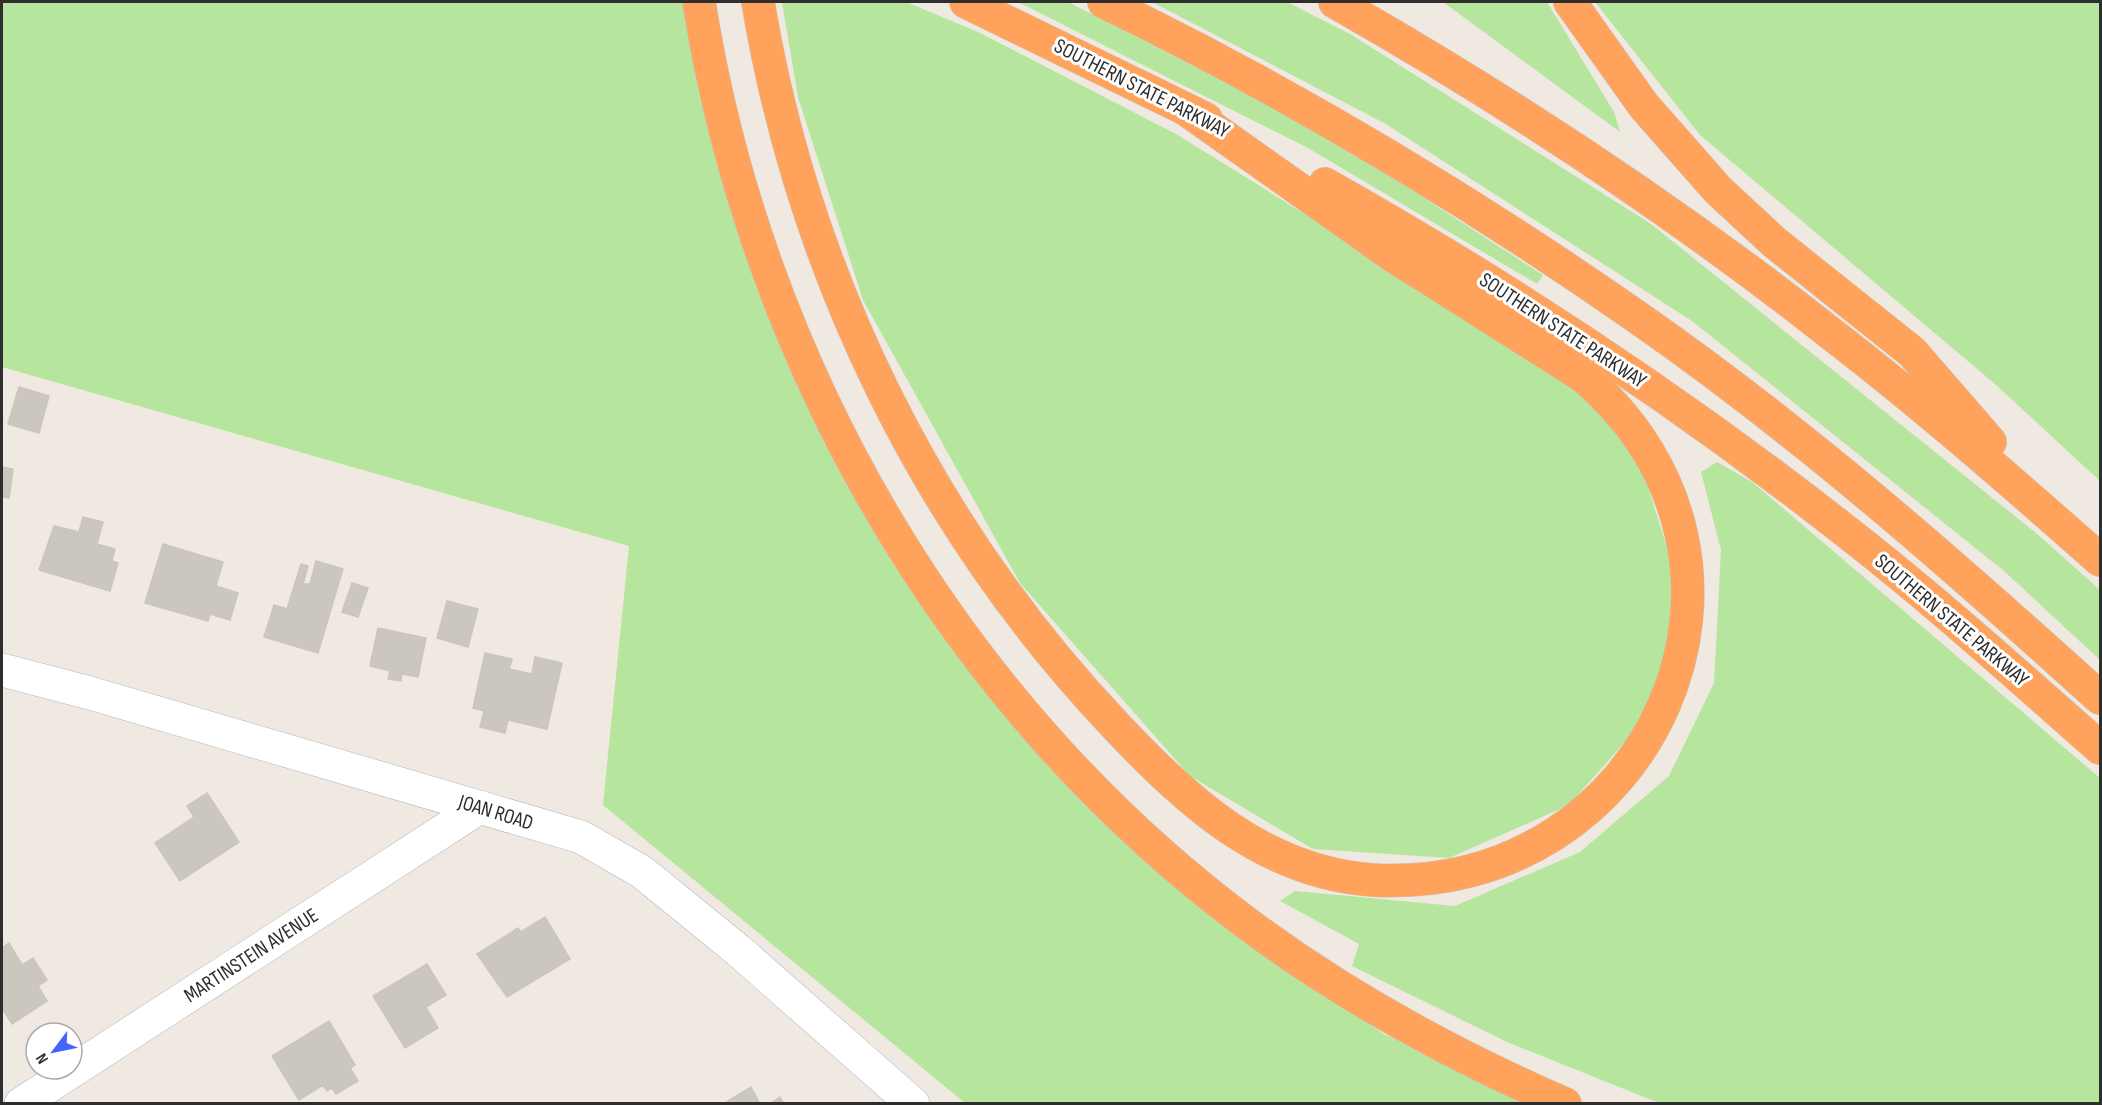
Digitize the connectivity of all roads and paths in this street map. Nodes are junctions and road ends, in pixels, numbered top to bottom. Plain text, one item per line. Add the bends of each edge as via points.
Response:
1 (699, 2) edge
2 (966, 2) edge
3 (1104, 2) edge
4 (1335, 2) edge
5 (1570, 2) edge
6 (760, 16) edge
7 (1187, 110) junction
8 (2073, 536) junction
9 (2100, 560) edge
10 (2, 670) edge
11 (2100, 698) edge
12 (2100, 748) edge
13 (480, 807) junction
14 (21, 1104) edge
15 (913, 1104) edge
16 (1565, 1104) edge

1 - 16 highway via 722,117 749,216 783,314 848,452 882,512 944,610 984,662 1059,753 1103,799 1169,861 1246,923 1367,1004 1465,1058
2 - 7 highway, SOUTHERN STATE PARKWAY
3 - 11 highway, SOUTHERN STATE PARKWAY via 1205,52 1348,133 1500,226 1638,318 1868,495
4 - 8 highway via 1525,116 1732,258 1923,407
5 - 8 highway via 1644,106 1695,166 1774,242 1911,352
6 - 7 highway via 812,223 882,389 970,543 1074,681 1143,755 1204,812 1235,834 1300,864 1371,880 1406,880 1473,870 1505,859 1536,844 1594,802 1641,748 1672,687 1683,653 1689,585 1680,525 1660,471 1631,423 1583,376 1392,255
7 - 12 highway, SOUTHERN STATE PARKWAY via 1436,249 1673,403 1783,482 1908,580
8 - 9 highway
10 - 13 street, JOAN ROAD
13 - 14 street, MARTINSTEIN AVENUE
13 - 15 street, JOAN ROAD via 581,837 642,872 739,951

